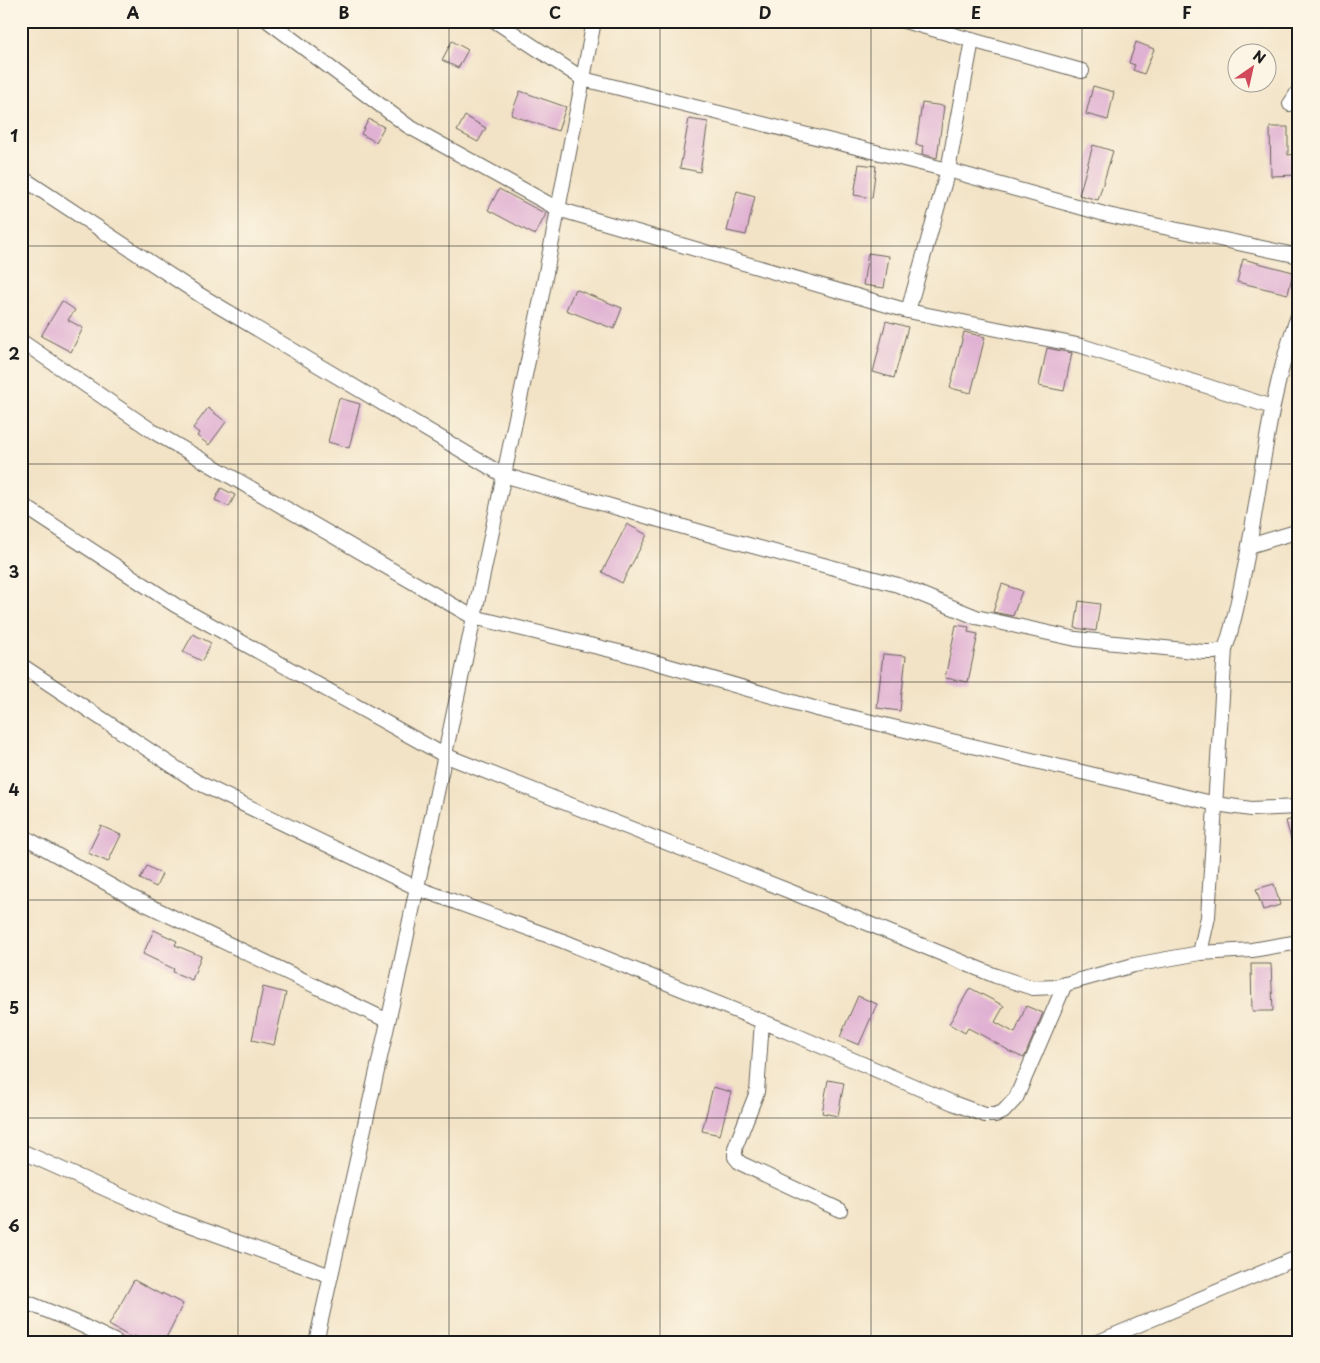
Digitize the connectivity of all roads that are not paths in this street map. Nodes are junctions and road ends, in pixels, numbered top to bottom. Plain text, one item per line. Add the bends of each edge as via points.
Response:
1 (268, 21) edge
2 (495, 21) edge
3 (594, 21) edge
4 (904, 21) edge
5 (972, 40) junction
6 (1082, 71) dead end
7 (583, 78) junction
8 (1299, 90) edge
9 (1290, 104) dead end
10 (948, 170) junction
11 (21, 177) edge
12 (558, 209) junction
13 (1299, 256) edge
14 (908, 311) junction
15 (1299, 314) edge
16 (21, 341) edge
17 (1272, 407) junction
18 (503, 475) junction
19 (21, 504) edge
20 (1299, 531) edge
21 (1249, 546) junction
22 (473, 617) junction
23 (1225, 649) junction
24 (21, 666) edge
25 (444, 755) junction
26 (1216, 804) junction
27 (1299, 807) edge
28 (21, 835) edge
29 (416, 888) junction
30 (1299, 942) edge
31 (1200, 953) junction
32 (1065, 984) junction
33 (388, 1021) junction
34 (762, 1021) junction
35 (21, 1151) edge
36 (840, 1210) dead end
37 (1299, 1257) edge
38 (332, 1276) junction
39 (21, 1300) edge
40 (116, 1342) edge
41 (316, 1342) edge
42 (1098, 1342) edge

1 - 12 street via 408,126
2 - 7 street
3 - 7 street
4 - 5 street
5 - 6 street
5 - 10 street
7 - 10 street
7 - 12 street
8 - 9 street
10 - 13 street via 1108,215
10 - 14 street
11 - 18 street via 200,295
12 - 14 street
12 - 18 street
14 - 17 street via 1082,346
15 - 17 street
16 - 22 street via 154,432
17 - 21 street
18 - 22 street
18 - 23 street via 898,585 976,617 1076,639 1204,652
19 - 25 street via 175,605
20 - 21 street
21 - 23 street via 1233,627
22 - 25 street
22 - 26 street via 623,653 817,709
23 - 26 street
24 - 29 street via 196,782
25 - 29 street
25 - 32 street via 996,976 1033,988 1054,988
26 - 27 street via 1251,809
26 - 31 street via 1208,917
28 - 33 street via 131,897
29 - 33 street
29 - 34 street via 563,941
30 - 31 street via 1252,950
31 - 32 street via 1134,965
32 - 34 street via 1016,1098 1003,1112 995,1115 985,1115 953,1103
33 - 38 street
34 - 36 street via 757,1092 735,1148 735,1157 740,1163
35 - 38 street via 168,1217
37 - 42 street
38 - 41 street
39 - 40 street

